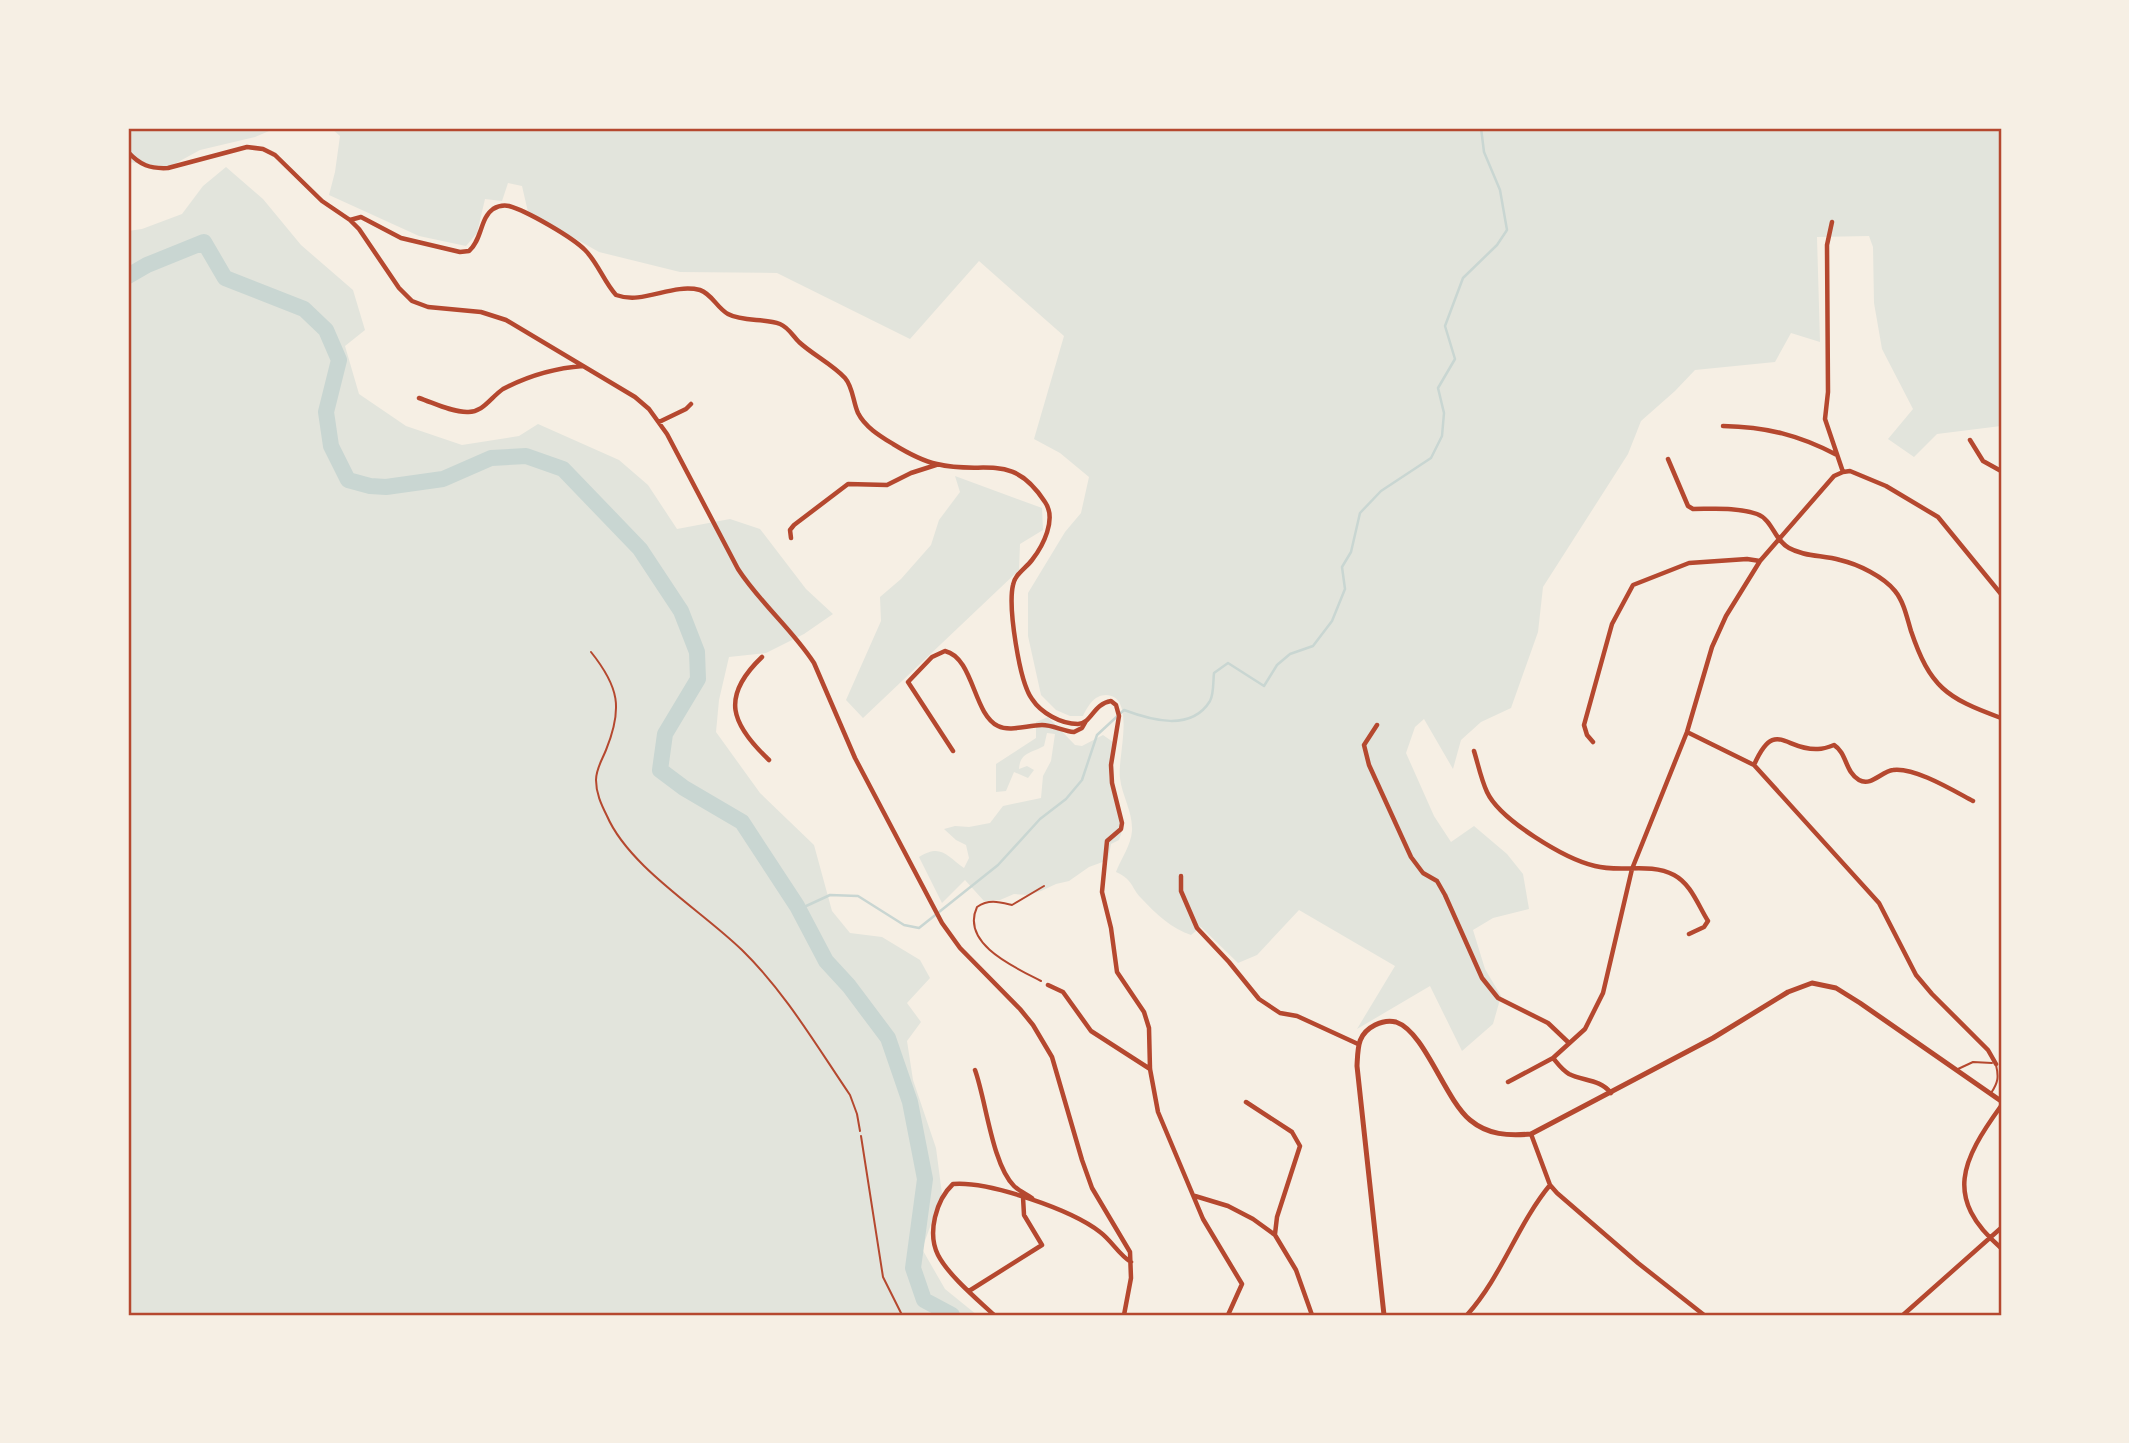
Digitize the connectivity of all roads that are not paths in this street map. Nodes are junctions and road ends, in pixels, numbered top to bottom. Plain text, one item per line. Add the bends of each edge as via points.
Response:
1 (128, 152) edge
2 (350, 220) junction
3 (1832, 222) dead end
4 (584, 366) junction
5 (419, 398) dead end
6 (691, 404) dead end
7 (659, 422) junction
8 (1723, 426) dead end
9 (1970, 440) dead end
10 (1838, 456) junction
11 (1668, 459) dead end
12 (937, 464) junction
13 (2001, 471) edge
14 (1843, 472) junction
15 (791, 538) dead end
16 (1778, 541) junction
17 (1760, 561) junction
18 (2001, 594) edge
19 (762, 657) dead end
20 (2001, 718) edge
21 (1087, 720) junction
22 (1377, 724) dead end
23 (1687, 733) junction
24 (1593, 742) dead end
25 (953, 751) dead end
26 (1474, 751) dead end
27 (769, 760) dead end
28 (1754, 765) junction
29 (1973, 801) dead end
30 (1632, 869) junction
31 (1181, 876) dead end
32 (1689, 934) dead end
33 (1048, 985) road end
34 (1569, 1043) junction
35 (1358, 1044) junction
36 (1553, 1058) junction
37 (1996, 1064) junction
38 (1150, 1069) junction
39 (975, 1070) dead end
40 (1957, 1070) junction
41 (1508, 1082) dead end
42 (1611, 1093) junction
43 (1991, 1093) junction
44 (1246, 1102) dead end
45 (2001, 1103) edge
46 (1531, 1134) junction
47 (860, 1136) road end
48 (1550, 1185) junction
49 (1194, 1196) junction
50 (1023, 1197) junction
51 (1036, 1201) junction
52 (2001, 1228) edge
53 (1275, 1235) junction
54 (1991, 1239) junction
55 (2001, 1248) edge
56 (1131, 1262) junction
57 (969, 1291) junction
58 (902, 1315) edge
59 (994, 1315) edge
60 (1124, 1315) edge
61 (1228, 1315) edge
62 (1312, 1315) edge
63 (1384, 1315) edge
64 (1467, 1315) edge
65 (1704, 1315) edge
66 (1903, 1315) edge

1 - 2 street via 136,161 156,169 247,147 263,149
2 - 4 street via 412,300 428,307 506,320
2 - 12 street via 361,217 401,238 460,252 476,244 490,211 507,206 579,245 616,295 633,299 703,291 727,314 782,324 845,378 866,425 896,446
3 - 10 street via 1827,245 1825,419
4 - 5 street via 559,368 524,380 468,413
4 - 7 street via 635,397
6 - 7 street
7 - 56 street via 743,577 814,663 855,758 942,923 1044,1041 1092,1188 1120,1231
8 - 10 street via 1800,437
9 - 13 street via 1983,461
10 - 14 street
11 - 16 street via 1688,506 1757,514
12 - 15 street via 887,485 848,484 794,525
12 - 21 street via 1013,471 1044,499 1049,508 1042,544 1013,583 1017,648 1031,698 1039,707 1061,720 1076,724
14 - 16 street via 1834,476
14 - 18 street via 1886,486 1938,517
16 - 17 street
16 - 20 street via 1796,552 1840,559 1882,579 1895,590 1919,656 1941,687 1951,697
17 - 23 street via 1712,647
17 - 24 street via 1689,563 1629,589 1612,624 1584,725
19 - 27 street via 742,684 735,707 747,739
21 - 25 street via 1074,732 1041,725 998,726 988,718 964,668 953,654 944,651 908,682
21 - 38 street via 1105,702 1111,701 1118,709 1111,765 1122,823 1107,841 1102,892 1117,972 1144,1012 1149,1028
22 - 34 street via 1364,745 1369,765 1411,857 1446,895 1482,978 1498,998 1548,1023
23 - 28 street
23 - 30 street
26 - 30 street via 1487,793 1500,811 1541,842 1595,866
28 - 29 street via 1762,747 1771,740 1816,750 1834,746 1841,749 1859,780 1869,782 1893,769 1925,776
28 - 37 street via 1879,903 1916,975
30 - 32 street via 1672,873 1685,883 1708,921
30 - 34 street via 1603,993 1585,1029
31 - 35 street via 1181,891 1197,928 1259,999 1280,1013
33 - 38 street via 1063,992 1091,1031
34 - 36 street
35 - 46 street via 1368,1029 1386,1021 1397,1022 1409,1031 1470,1120 1506,1136
35 - 63 street
36 - 41 street
36 - 42 street via 1571,1075 1599,1083
37 - 40 lane via 1973,1062
37 - 43 lane via 1997,1085
38 - 49 street via 1158,1112
39 - 51 street via 988,1129 1007,1177
40 - 42 street via 1836,988 1812,983 1788,992
40 - 43 street
42 - 46 street
43 - 45 street
44 - 53 street via 1292,1132 1300,1146
45 - 54 street via 1965,1170 1970,1211
46 - 48 street
47 - 58 lane via 883,1278
48 - 64 street via 1534,1203 1494,1281
48 - 65 street
49 - 53 street via 1228,1206
49 - 61 street via 1206,1226 1242,1284
50 - 51 street
50 - 57 street via 1024,1214 1042,1245
50 - 57 street via 956,1183 940,1202 935,1220 938,1254
51 - 56 street via 1068,1212 1099,1231
52 - 54 street
53 - 62 street via 1300,1280
54 - 55 street
54 - 66 street
56 - 60 street
57 - 59 street

